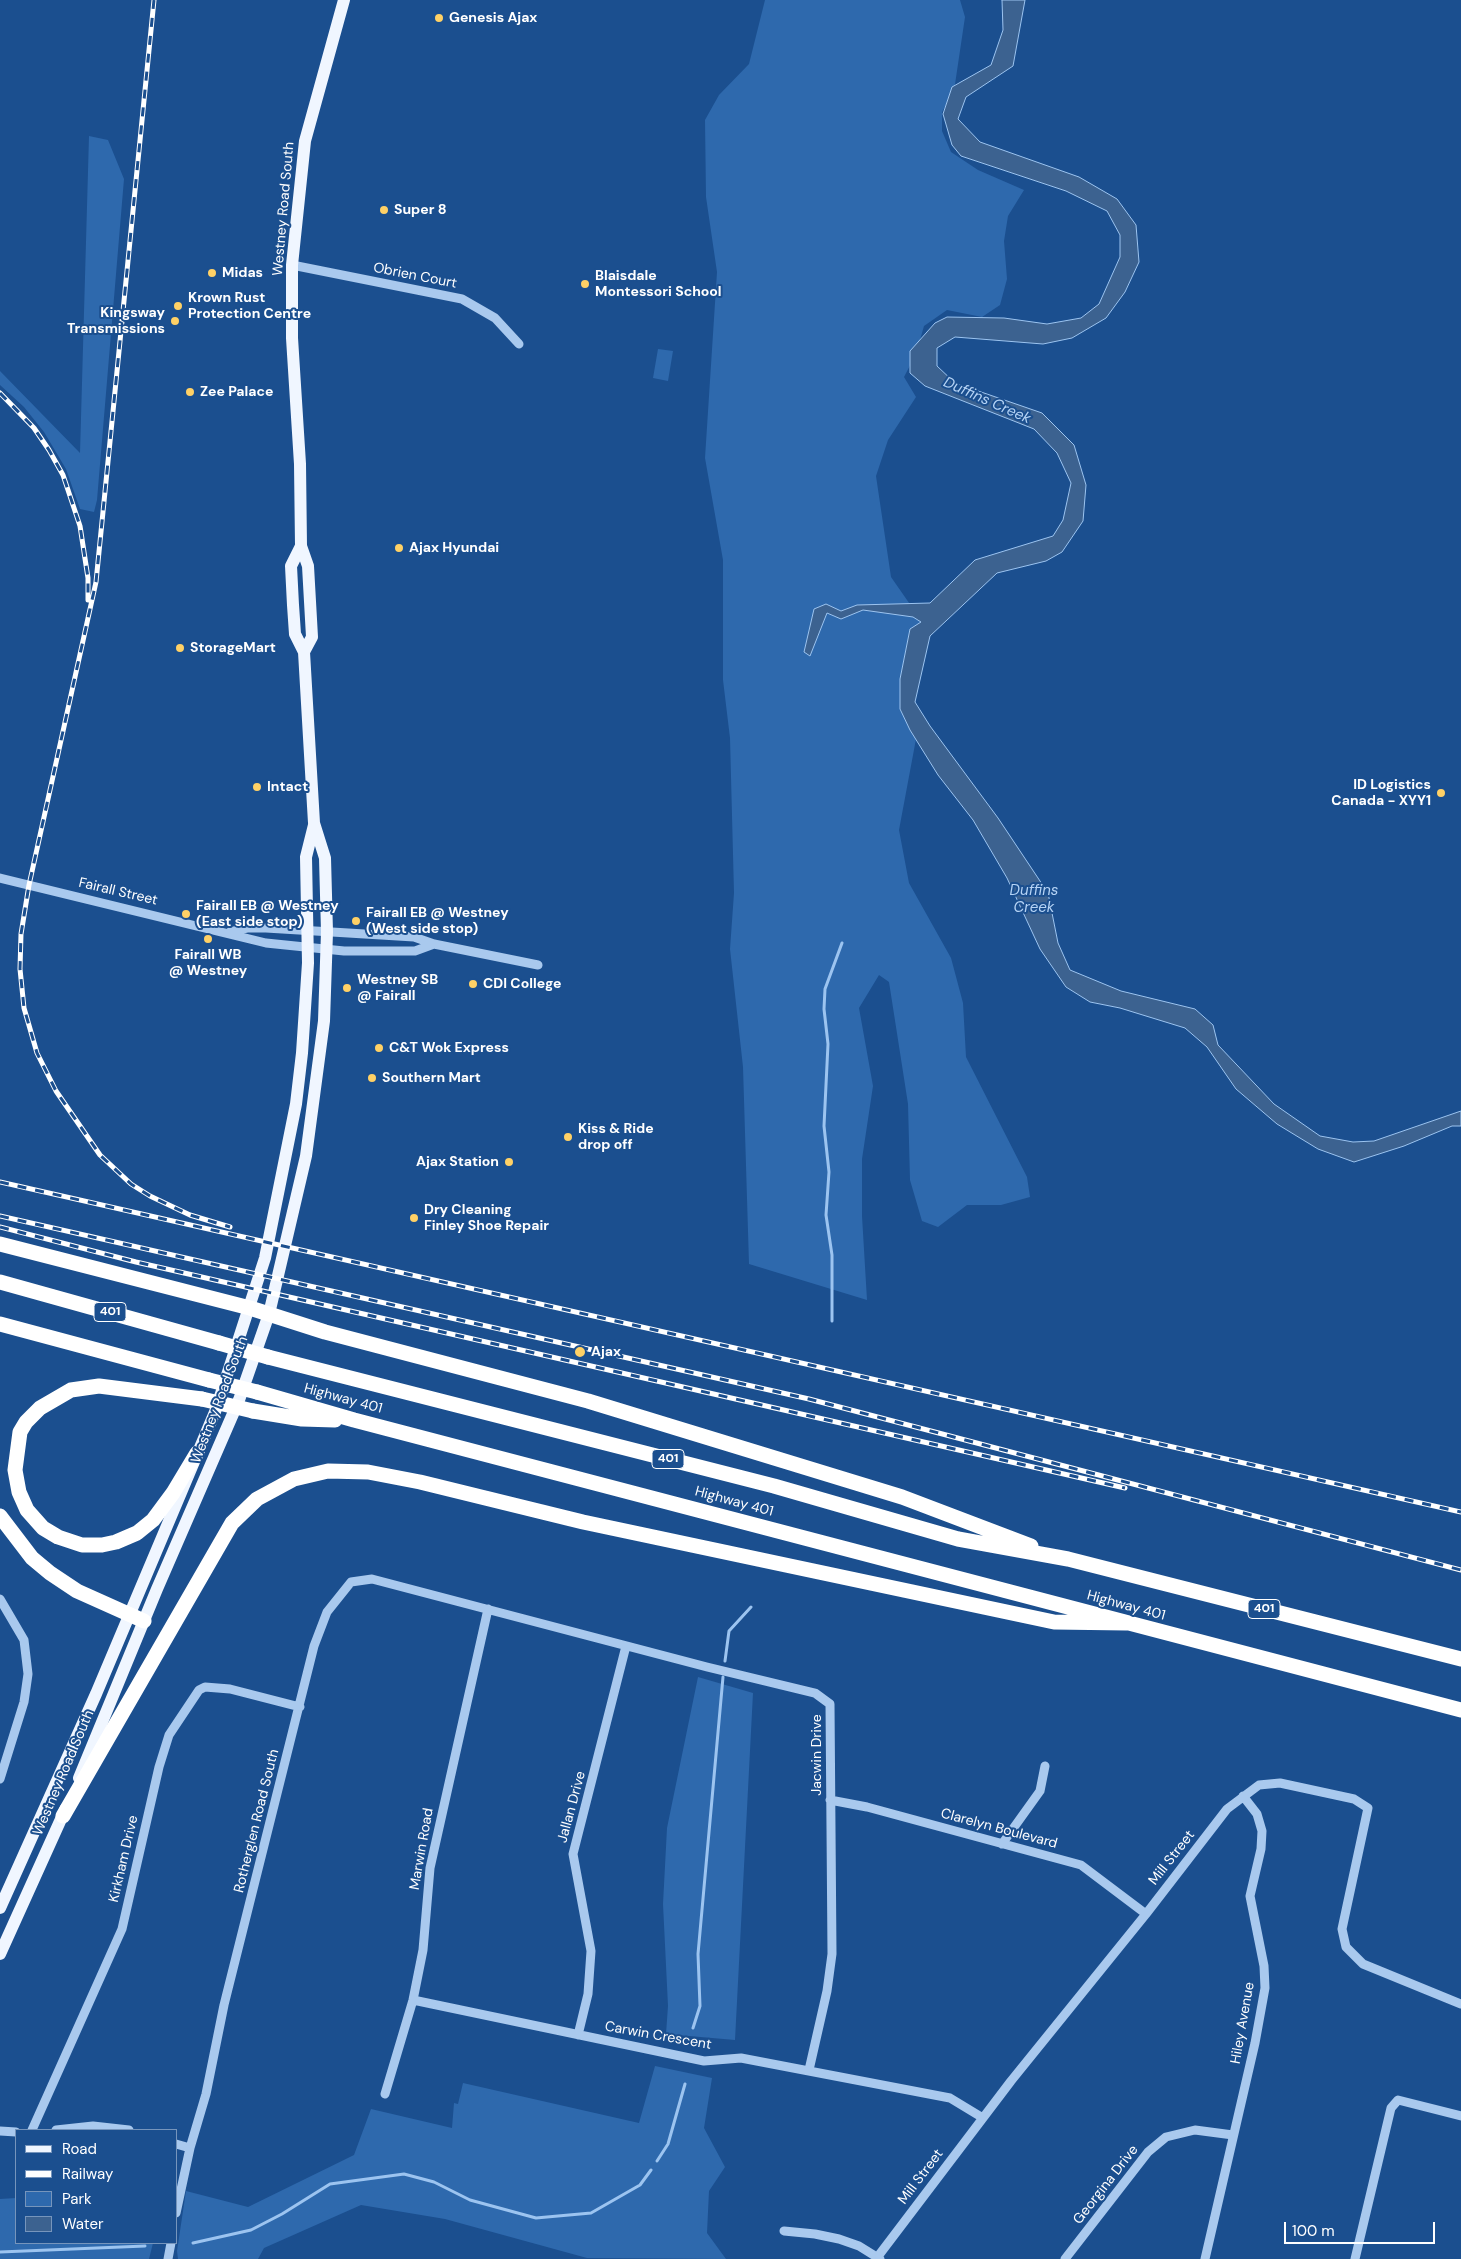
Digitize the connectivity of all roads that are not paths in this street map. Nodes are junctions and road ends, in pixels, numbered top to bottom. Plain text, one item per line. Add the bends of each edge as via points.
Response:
1 (344, 0) edge
2 (292, 265) junction
3 (519, 344) dead end
4 (314, 822) junction
5 (0, 878) edge
6 (308, 931) junction
7 (229, 932) junction
8 (327, 932) junction
9 (434, 944) junction
10 (308, 947) junction
11 (327, 949) junction
12 (538, 965) dead end
13 (0, 1244) edge
14 (0, 1282) edge
15 (250, 1308) junction
16 (269, 1314) junction
17 (0, 1324) edge
18 (354, 1420) junction
19 (197, 1453) junction
20 (0, 1516) edge
21 (1068, 1559) junction
22 (0, 1599) edge
23 (488, 1609) junction
24 (128, 1615) junction
25 (144, 1620) junction
26 (1126, 1622) junction
27 (626, 1646) junction
28 (1461, 1659) edge
29 (300, 1706) junction
30 (1461, 1710) edge
31 (1045, 1766) dead end
32 (0, 1779) edge
33 (1242, 1796) junction
34 (830, 1800) junction
35 (63, 1816) junction
36 (1002, 1844) junction
37 (0, 1908) edge
38 (1146, 1914) junction
39 (0, 1954) edge
40 (413, 2000) junction
41 (1461, 2004) edge
42 (578, 2035) junction
43 (809, 2070) junction
44 (385, 2094) dead end
45 (1461, 2116) edge
46 (983, 2118) junction
47 (32, 2129) edge
48 (65, 2129) edge
49 (120, 2129) edge
50 (0, 2131) edge
51 (15, 2132) edge
52 (1233, 2135) junction
53 (178, 2145) edge
54 (190, 2148) junction
55 (178, 2205) edge
56 (784, 2231) dead end
57 (171, 2244) edge
58 (878, 2258) edge
59 (168, 2259) edge
60 (1065, 2259) edge
61 (1205, 2259) edge
62 (1355, 2259) edge

1 - 2 main road, Westney Road South via 304,141
2 - 3 street, Obrien Court via 462,299 494,318
2 - 4 main road, Westney Road South via 301,546 291,566 295,634 304,652
4 - 6 main road, Westney Road South via 306,857
4 - 8 main road, Westney Road South via 325,858
5 - 7 street, Fairall Street
6 - 7 street, Fairall Street via 247,928
6 - 8 street, Fairall Street
6 - 10 main road, Westney Road South
7 - 10 street, Fairall Street via 245,939
8 - 9 street, Fairall Street via 414,937
8 - 11 main road, Westney Road South
9 - 11 street, Fairall Street via 415,951
9 - 12 street, Fairall Street
10 - 11 street, Fairall Street
10 - 15 main road, Westney Road South via 296,1104 265,1258
11 - 16 main road, Westney Road South via 324,1021 310,1129
13 - 15 highway
14 - 21 highway, Highway 401 / 401, bridge via 268,1357 774,1486 958,1539
15 - 16 highway
15 - 19 main road, Westney Road South via 215,1412
16 - 21 highway via 588,1402 902,1496
16 - 25 main road, Westney Road South via 229,1426
17 - 18 highway, Highway 401, bridge
18 - 19 highway, bridge via 302,1419 202,1399 99,1386 71,1390 40,1408 26,1422 20,1432 15,1470 27,1510 43,1528 82,1545 102,1545 136,1533 153,1520
18 - 26 highway, Highway 401
19 - 24 main road, Westney Road South
20 - 24 highway via 32,1558 50,1573 77,1591
21 - 28 highway, Highway 401 / 401
22 - 32 street via 24,1640 28,1674 24,1702
23 - 27 street, Jacwin Drive
23 - 29 street, Rotherglen Road South via 372,1579 351,1582 327,1612 314,1646
23 - 40 street, Marwin Road via 430,1868 423,1950
24 - 25 highway
24 - 37 main road, Westney Road South
25 - 35 main road, Westney Road South
26 - 30 highway, Highway 401
26 - 35 highway via 1054,1622 583,1522 420,1482 368,1472 328,1471 294,1480 257,1499 232,1523
27 - 34 street, Jacwin Drive via 816,1693 830,1704
27 - 42 street, Jallan Drive via 573,1854 591,1951 588,1994
29 - 47 street, Kirkham Drive via 230,1689 205,1687 199,1690 169,1735 122,1929
29 - 54 street, Rotherglen Road South
31 - 36 street via 1040,1791
33 - 38 street, Mill Street via 1227,1809
33 - 41 street, Mill Street via 1259,1785 1280,1783 1354,1799 1368,1808 1342,1929 1346,1947 1363,1964
33 - 52 street, Hiley Avenue via 1257,1814 1262,1831 1250,1896 1264,1966 1265,1988
34 - 36 street, Clarelyn Boulevard
34 - 43 street, Jacwin Drive via 832,1954
35 - 39 main road, Westney Road South
36 - 38 street, Clarelyn Boulevard via 1081,1865
38 - 46 street, Mill Street
40 - 42 street, Carwin Crescent
40 - 44 street, Marwin Road
42 - 43 street, Carwin Crescent via 704,2061 741,2058
43 - 46 street, Carwin Crescent via 950,2098
45 - 62 street via 1398,2100 1391,2108
46 - 58 street, Mill Street
48 - 49 street via 93,2126
50 - 51 street
52 - 60 street, Georgina Drive via 1195,2130 1166,2137 1148,2152
52 - 61 street, Hiley Avenue
53 - 54 street
54 - 55 street, Rotherglen Road South
56 - 58 street via 839,2239 860,2246
57 - 59 street

